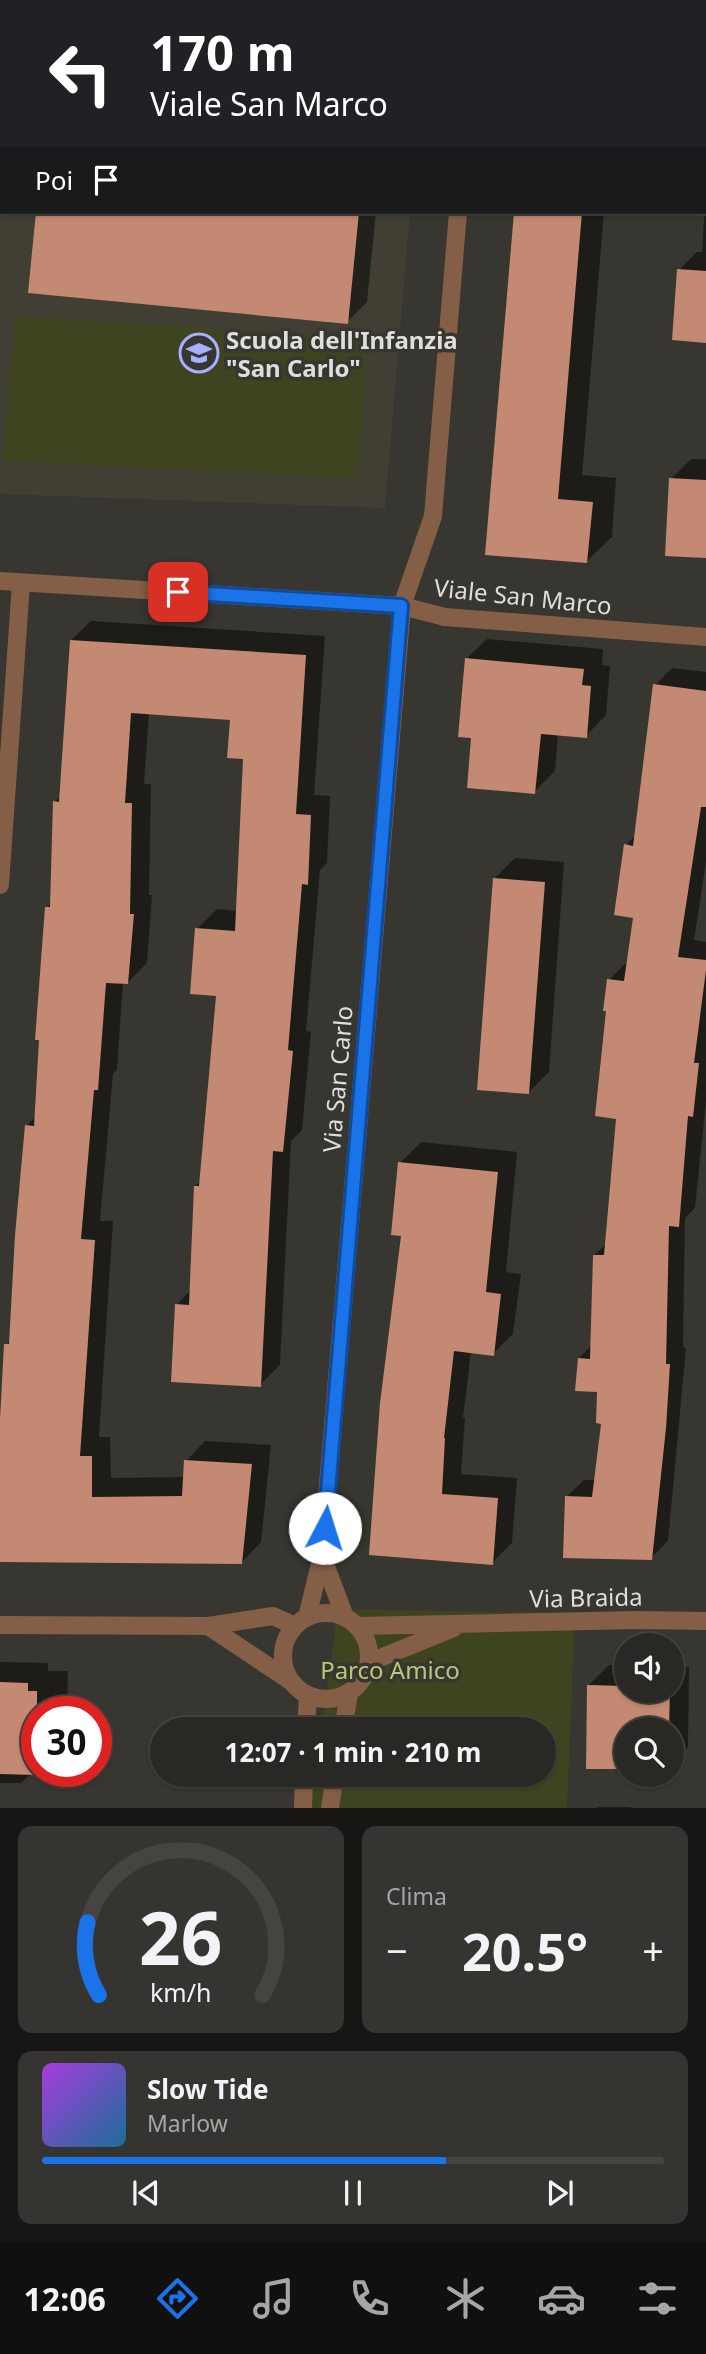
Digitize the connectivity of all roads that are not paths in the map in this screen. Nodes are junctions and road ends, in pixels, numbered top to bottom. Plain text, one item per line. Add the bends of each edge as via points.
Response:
1 (457, 214) edge
2 (0, 581) edge
3 (21, 583) junction
4 (401, 606) junction
5 (706, 637) edge
6 (0, 885) edge
7 (322, 1556) junction
8 (301, 1621) junction
9 (706, 1621) edge
10 (351, 1622) junction
11 (467, 1623) junction
12 (0, 1625) edge
13 (208, 1626) junction
14 (370, 1662) junction
15 (289, 1680) junction
16 (349, 1693) junction
17 (308, 1696) junction
18 (307, 1717) edge
19 (345, 1717) edge
20 (304, 1787) edge
21 (333, 1787) edge
22 (303, 1808) edge
23 (330, 1808) edge

1 - 4 street, Via San Carlo via 432,516
2 - 3 street, Viale San Marco
3 - 4 street, Viale San Marco
3 - 6 street
4 - 5 street, Viale San Marco via 445,617
4 - 7 street, Via San Carlo
7 - 8 street, Via San Carlo
7 - 10 street, Via San Carlo
8 - 10 street via 330,1613
8 - 13 street via 273,1616
8 - 15 street via 284,1643 283,1665
9 - 11 street, Via Braida
10 - 11 street, Via Braida
10 - 14 street via 367,1641
11 - 14 street, Via Braida
12 - 13 street
13 - 15 street
14 - 16 street via 365,1676
15 - 17 street
16 - 17 street via 332,1700
16 - 19 street
17 - 18 street
20 - 22 street
21 - 23 street

